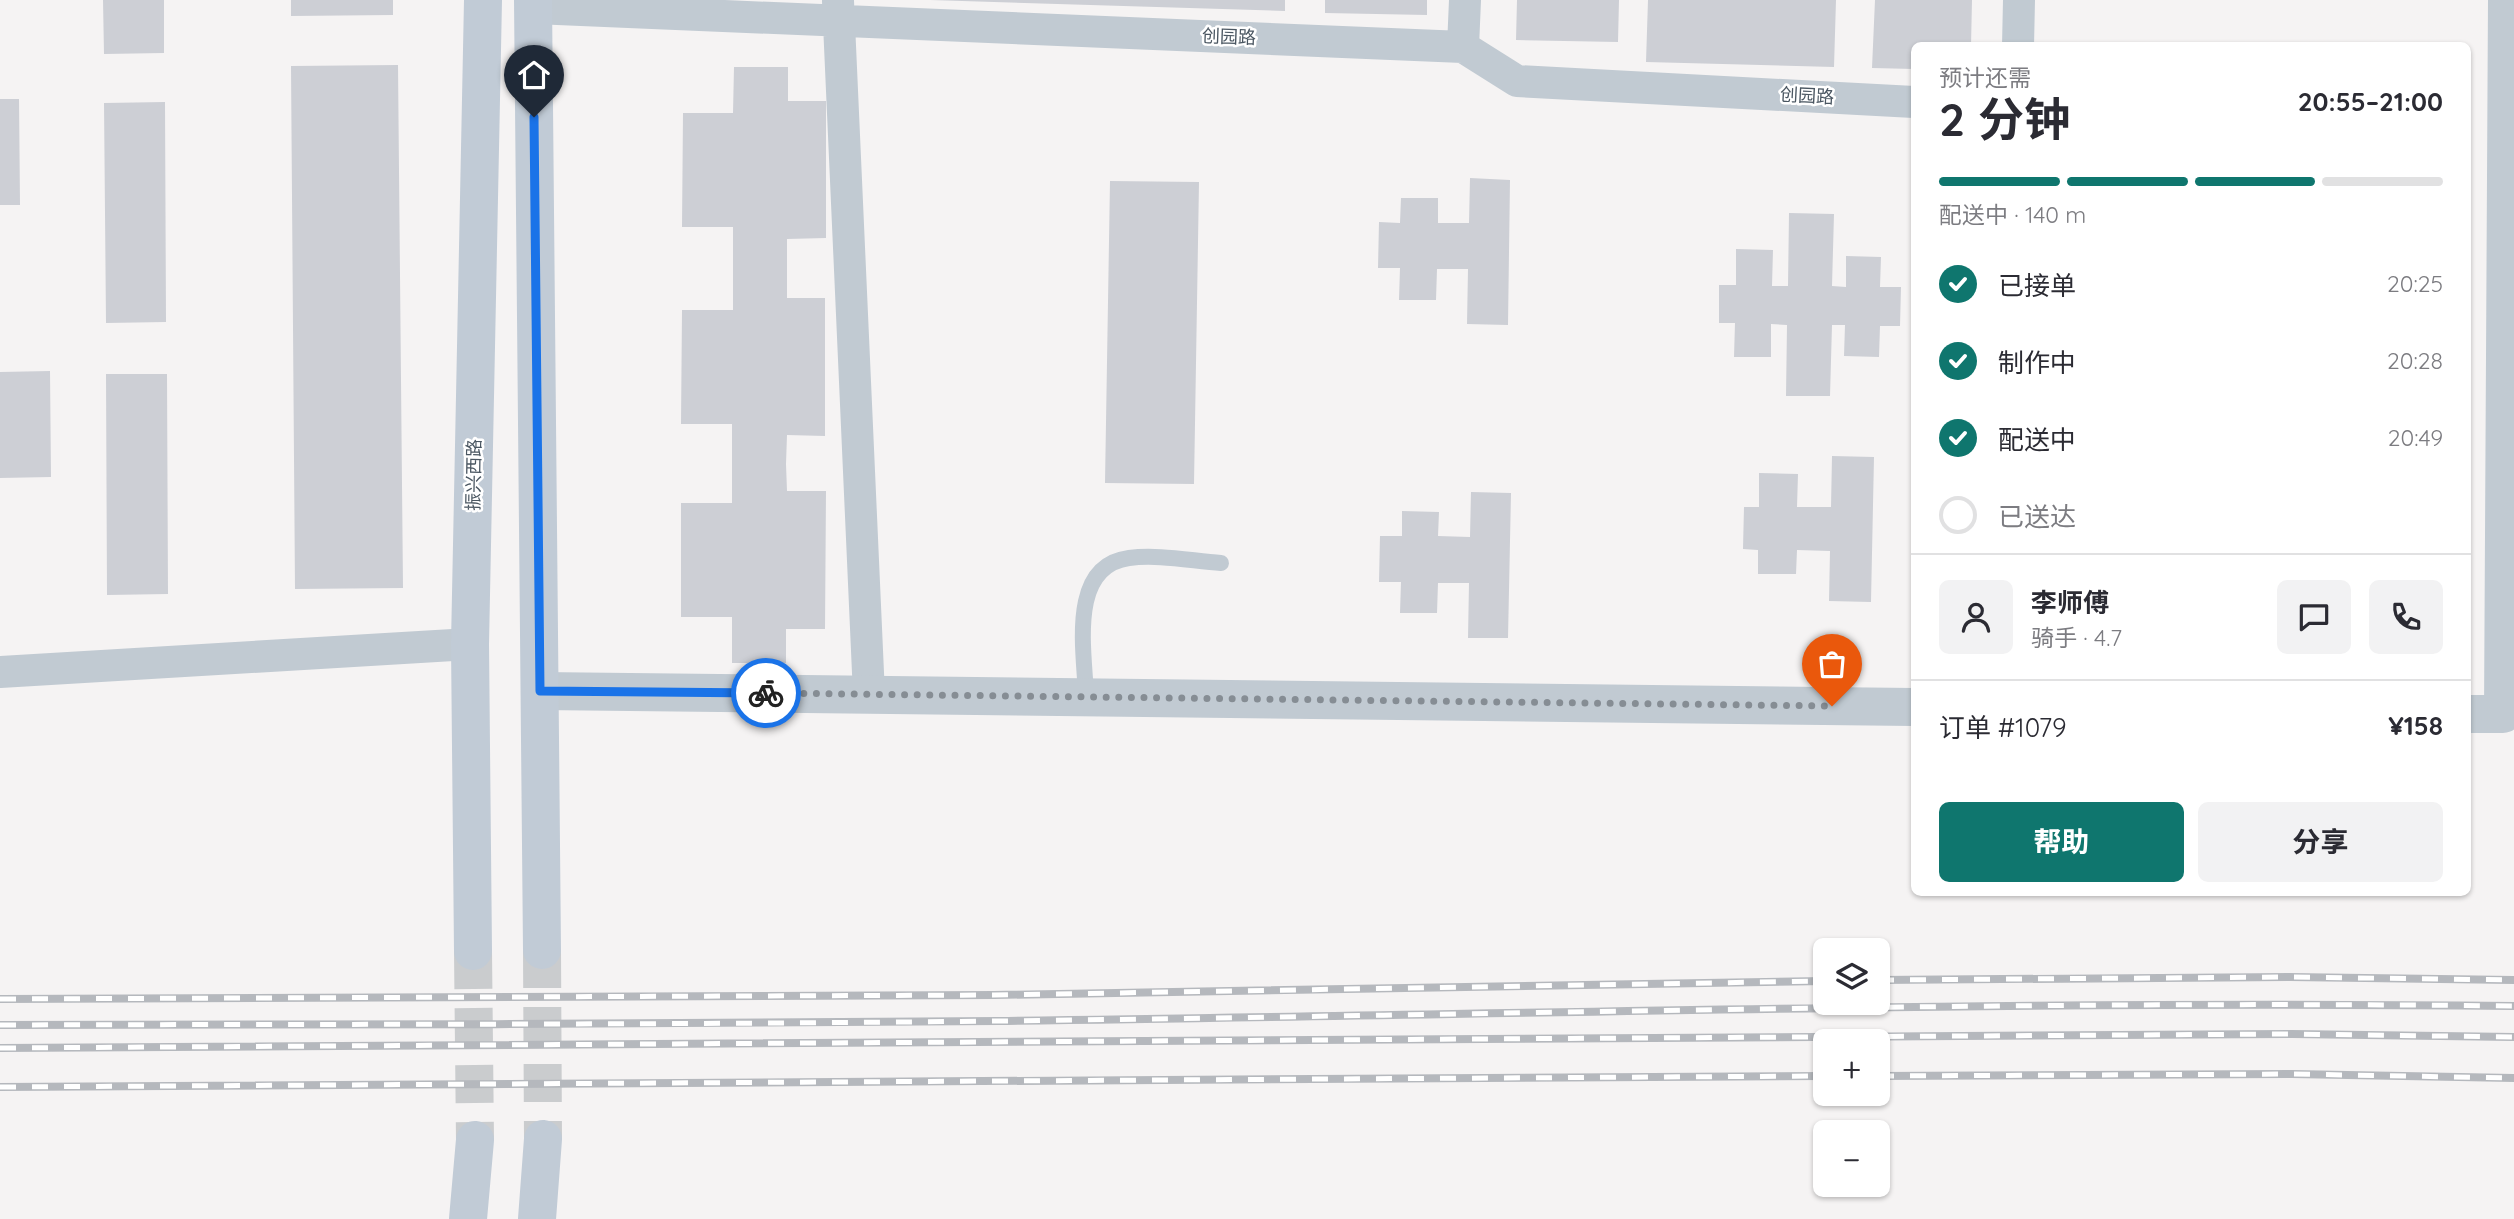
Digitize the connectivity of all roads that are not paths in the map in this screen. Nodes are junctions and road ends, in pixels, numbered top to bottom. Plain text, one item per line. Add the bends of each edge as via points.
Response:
1 (483, 0) edge
2 (1465, 0) edge
3 (2019, 0) edge
4 (2507, 0) edge
5 (533, 4) edge
6 (838, 10) edge
7 (2018, 42) edge
8 (1463, 47) junction
9 (1911, 102) edge
10 (1221, 563) dead end
11 (470, 644) junction
12 (0, 672) edge
13 (540, 691) junction
14 (869, 695) junction
15 (1086, 697) junction
16 (1911, 707) edge
17 (2471, 713) edge
18 (542, 950) tunnel mouth
19 (473, 951) tunnel mouth
20 (543, 1139) tunnel mouth
21 (475, 1140) tunnel mouth
22 (468, 1219) edge
23 (537, 1219) edge

1 - 11 main road, 振兴西路
2 - 8 street
3 - 7 street
4 - 17 street via 2502,714
5 - 6 street, 创园路
5 - 13 main road
6 - 8 street, 创园路
6 - 14 street
8 - 9 street, 创园路 via 1517,81
10 - 15 lane via 1130,557 1099,573 1085,598
11 - 12 street
11 - 19 main road, 振兴西路
13 - 14 street
13 - 18 main road
14 - 15 street
15 - 16 street
20 - 23 main road
21 - 22 main road

